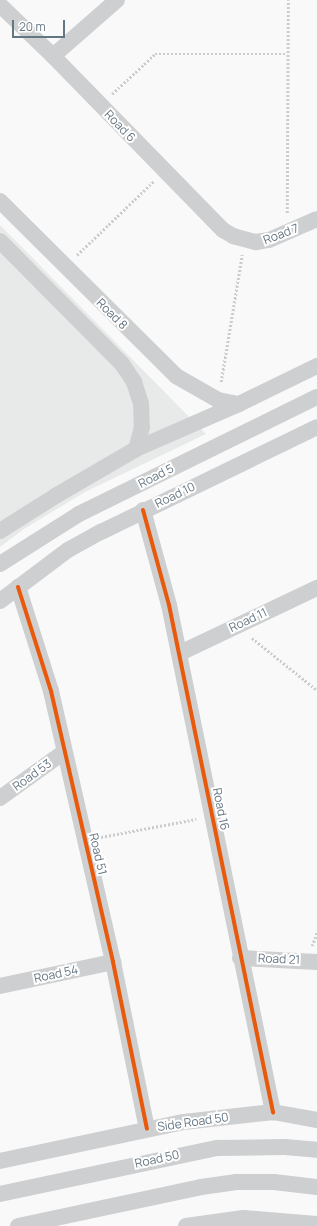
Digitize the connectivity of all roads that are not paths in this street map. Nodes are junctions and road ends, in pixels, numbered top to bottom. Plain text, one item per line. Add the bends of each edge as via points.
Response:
1 (117, 0) edge
2 (0, 5) edge
3 (53, 56) junction
4 (0, 201) edge
5 (317, 219) edge
6 (244, 240) joint
7 (0, 241) edge
8 (317, 366) edge
9 (317, 397) edge
10 (239, 404) junction
11 (317, 427) edge
12 (136, 450) junction
13 (143, 510) junction
14 (0, 531) edge
15 (0, 564) edge
16 (18, 586) junction
17 (317, 588) edge
18 (0, 601) edge
19 (180, 653) junction
20 (64, 752) junction
21 (0, 798) edge
22 (240, 958) junction
23 (113, 962) junction
24 (317, 962) edge
25 (0, 986) edge
26 (273, 1112) junction
27 (317, 1120) edge
28 (146, 1128) junction
29 (317, 1150) edge
30 (0, 1161) edge
31 (317, 1187) edge
32 (0, 1194) edge
33 (317, 1224) edge
34 (18, 1226) edge
35 (186, 1226) edge

1 - 3 street
2 - 3 street, Road 6
3 - 6 street, Road 6 via 223,230
4 - 10 street, Road 8 via 162,364 196,389 218,400
5 - 6 street, Road 7 via 263,242
7 - 12 street via 122,364 134,382 141,404 142,427
8 - 10 street
9 - 15 street, Road 5 via 79,514
10 - 12 street
11 - 13 street, Road 10
12 - 14 street via 57,494
13 - 16 street, Road 10 via 68,550
13 - 19 street, Road 16 via 158,557
16 - 18 street, Road 10
16 - 20 street, Road 51 via 41,654
17 - 19 street, Road 11
19 - 22 street, Road 16
20 - 21 street, Road 53
20 - 23 street, Road 51
22 - 24 street, Road 21
22 - 26 street, Road 16
23 - 25 street, Road 54
23 - 28 street, Road 51
26 - 27 street, Side Road 50
26 - 28 street, Side Road 50
28 - 30 street, Side Road 50
29 - 32 street, Road 50 via 272,1146 217,1148
31 - 34 street via 274,1182 237,1182 201,1187
33 - 35 street via 243,1218

